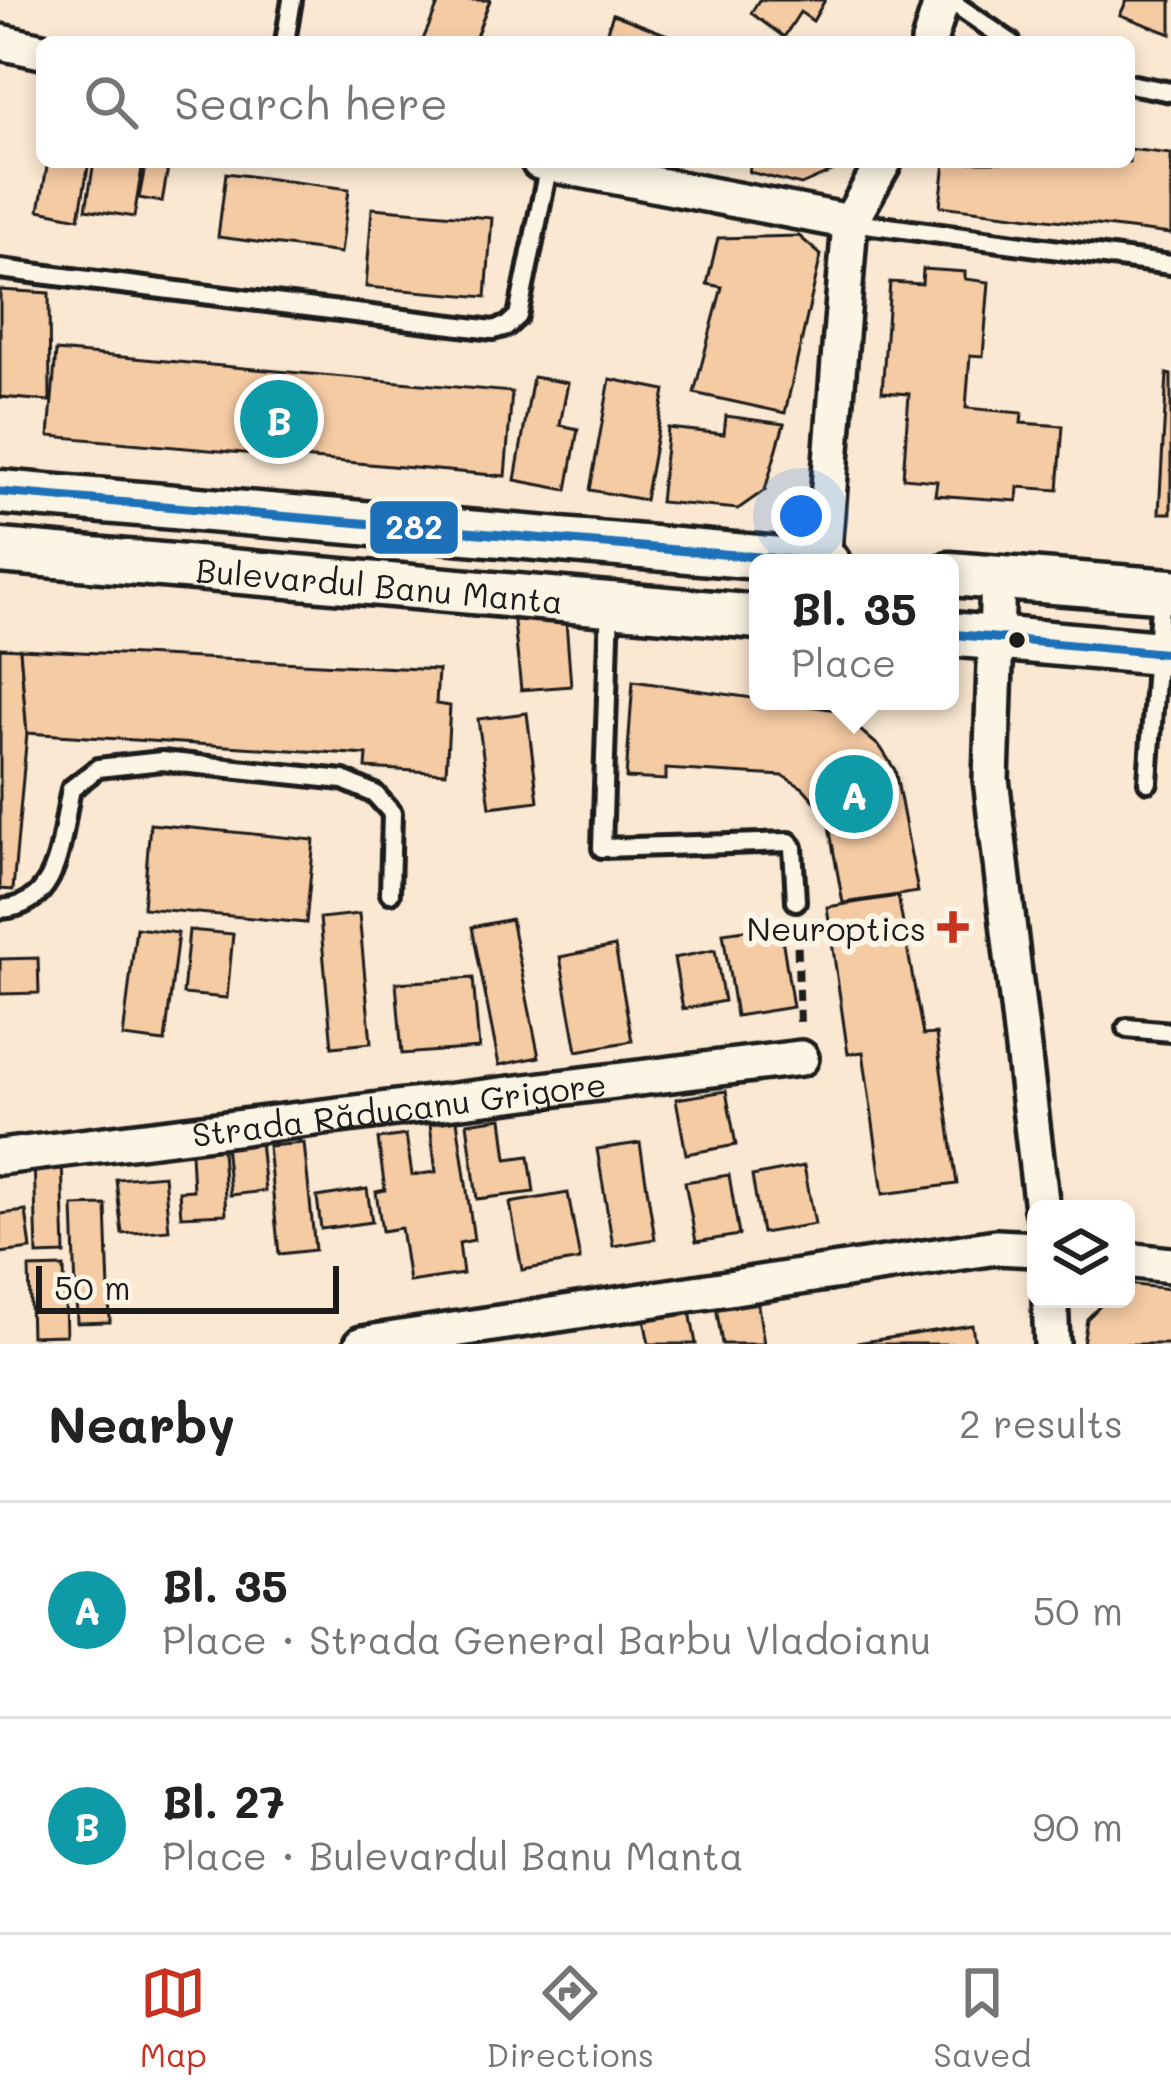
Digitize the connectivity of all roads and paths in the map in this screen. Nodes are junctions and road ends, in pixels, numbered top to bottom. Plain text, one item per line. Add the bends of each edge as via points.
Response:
1 (292, 0) edge
2 (946, 0) edge
3 (286, 36) edge
4 (931, 36) edge
5 (1001, 36) edge
6 (0, 42) edge
7 (36, 50) edge
8 (1135, 85) edge
9 (1171, 92) edge
10 (543, 168) edge
11 (570, 168) edge
12 (881, 168) edge
13 (850, 222) junction
14 (1171, 265) edge
15 (0, 269) edge
16 (0, 492) edge
17 (0, 550) edge
18 (826, 554) edge
19 (749, 556) edge
20 (959, 575) edge
21 (998, 578) junction
22 (1166, 591) edge
23 (610, 604) junction
24 (749, 616) edge
25 (959, 635) edge
26 (994, 638) junction
27 (1164, 653) edge
28 (1148, 782) dead end
29 (390, 893) dead end
30 (796, 901) joint
31 (0, 910) edge
32 (1127, 1028) dead end
33 (1171, 1032) edge
34 (800, 1058) joint
35 (0, 1157) edge
36 (1041, 1200) edge
37 (1027, 1248) edge
38 (1135, 1261) edge
39 (1171, 1265) edge
40 (1050, 1308) edge
41 (362, 1344) edge
42 (1052, 1344) edge

1 - 3 lane
2 - 4 street
2 - 5 lane
6 - 7 street
8 - 9 lane
10 - 15 lane via 518,316 493,330
11 - 13 street
12 - 13 street
13 - 14 lane
13 - 18 street
16 - 19 street, Bulevardul Banu Manta
17 - 23 street, Bulevardul Banu Manta
20 - 21 street
21 - 22 street
21 - 26 street
22 - 27 lane
23 - 24 street, Bulevardul Banu Manta
23 - 30 lane via 602,848 789,842
25 - 26 street
26 - 27 street
26 - 36 street via 992,779
27 - 28 lane
29 - 31 lane via 392,813 375,794 343,780 162,761 98,768 71,789 51,878 22,908
30 - 34 path
32 - 33 lane
34 - 35 street, Strada Răducanu Grigore
37 - 41 street via 996,1246
38 - 39 street
40 - 42 street

